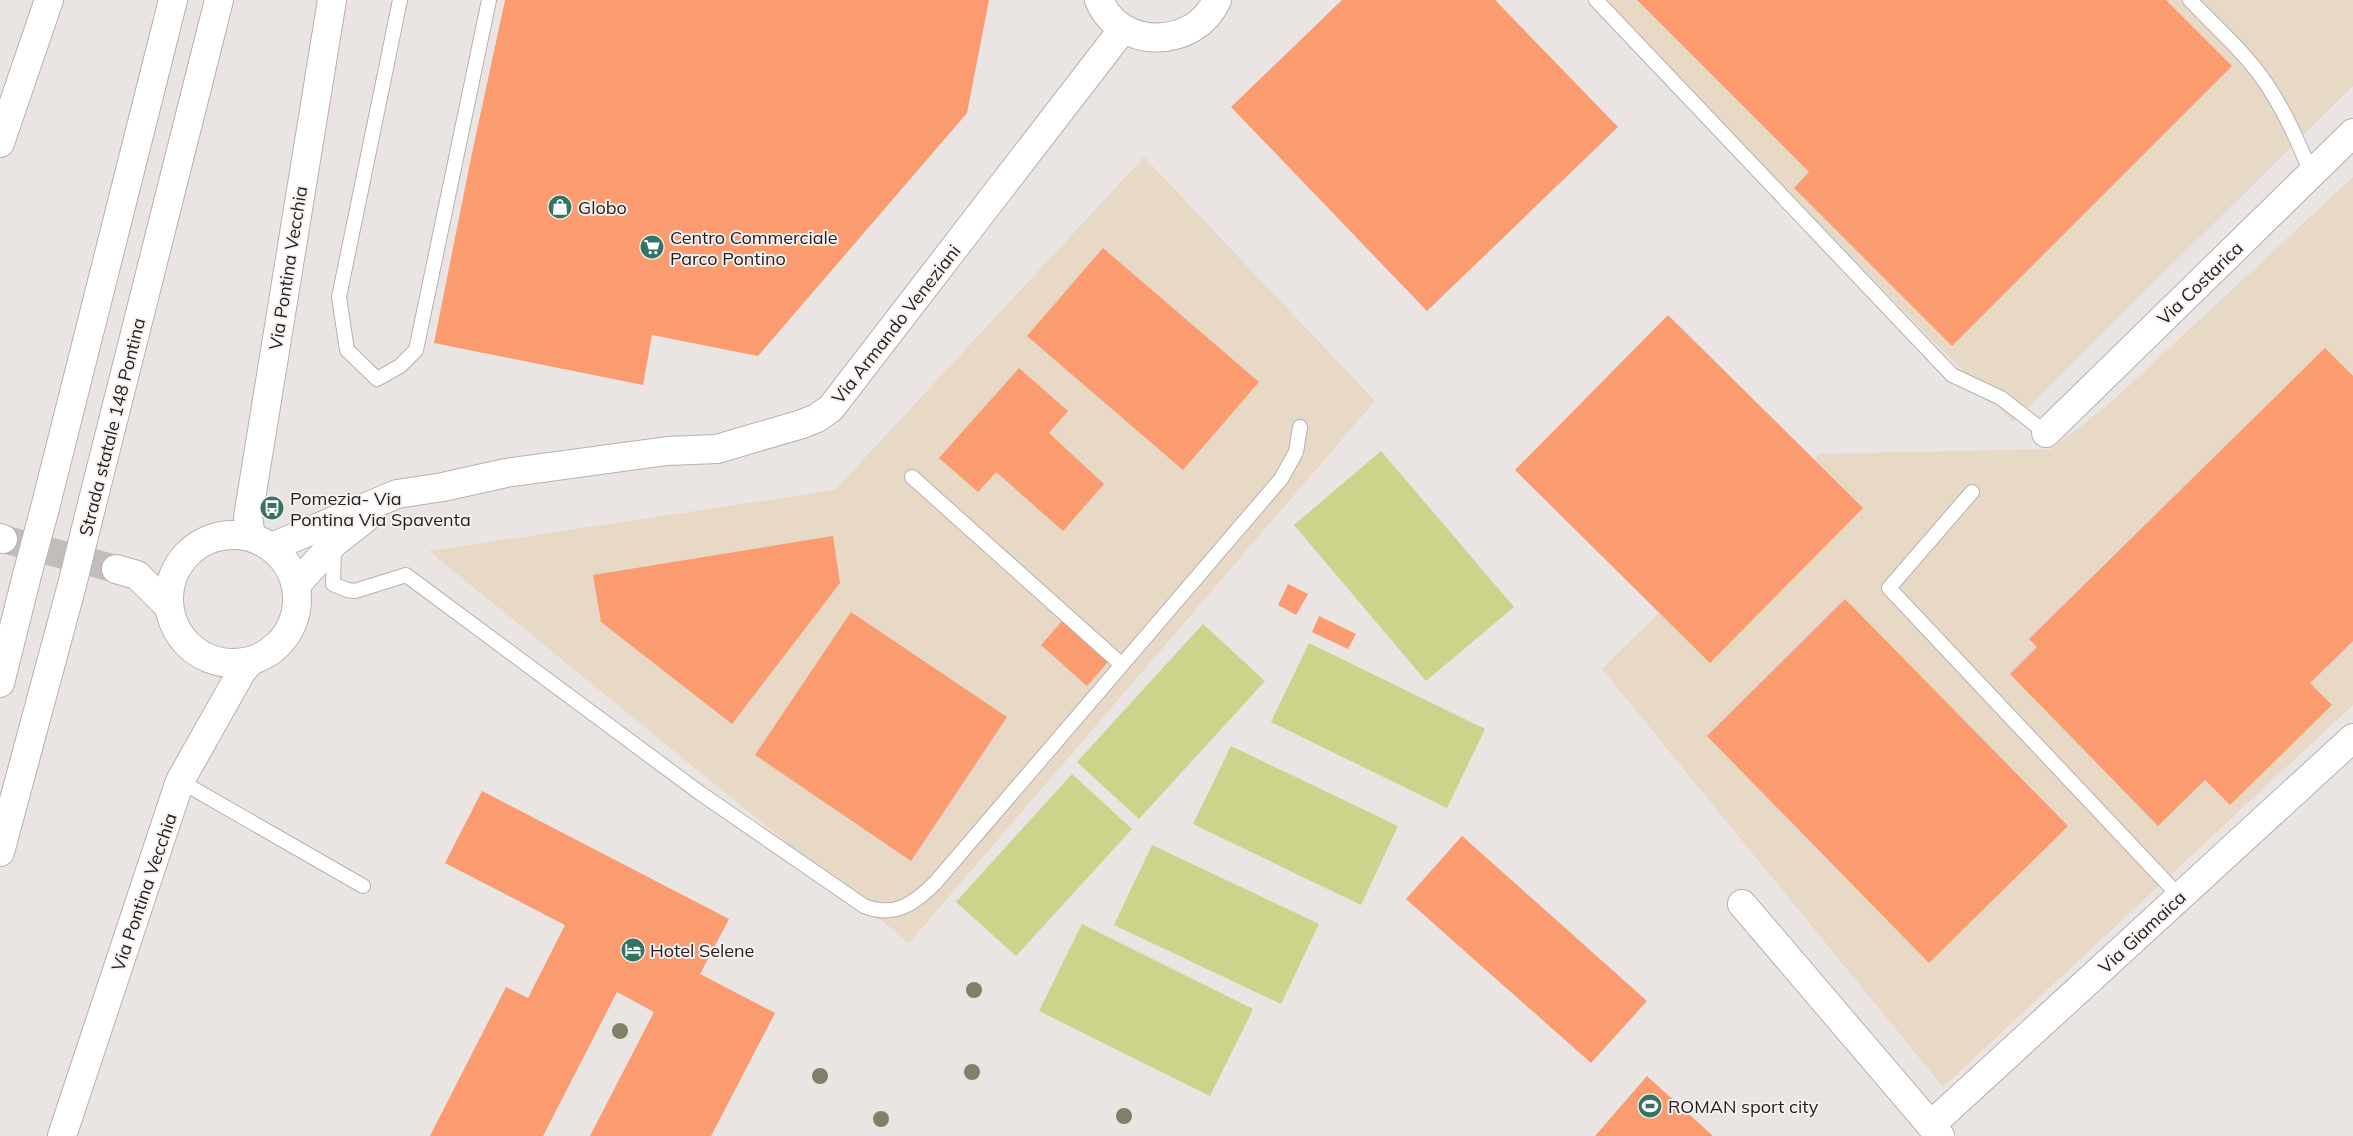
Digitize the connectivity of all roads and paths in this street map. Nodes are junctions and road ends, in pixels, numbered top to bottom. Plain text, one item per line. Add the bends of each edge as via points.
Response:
1 (49, 0) edge
2 (173, 0) edge
3 (219, 0) edge
4 (332, 0) edge
5 (400, 0) edge
6 (489, 0) edge
7 (1099, 0) edge
8 (1217, 0) edge
9 (1596, 0) edge
10 (2190, 0) edge
11 (1123, 29) junction
12 (2353, 133) edge
13 (0, 143) edge
14 (2312, 173) junction
15 (1300, 427) dead end
16 (2046, 433) joint
17 (912, 477) dead end
18 (1972, 492) dead end
19 (397, 494) junction
20 (262, 542) junction
21 (334, 543) junction
22 (184, 556) junction
23 (296, 585) junction
24 (168, 606) junction
25 (241, 662) junction
26 (1122, 664) junction
27 (0, 683) edge
28 (2353, 738) edge
29 (180, 782) junction
30 (0, 852) edge
31 (363, 886) dead end
32 (2180, 897) junction
33 (1742, 904) dead end
34 (1936, 1131) edge
35 (54, 1132) edge

1 - 13 main road
2 - 27 main road, bridge
3 - 30 main road, Strada statale 148 Pontina, bridge via 72,585
4 - 20 main road, Via Pontina Vecchia via 248,517
5 - 6 lane via 339,297 347,350 377,379 400,366 416,350
7 - 11 main road via 1106,13
8 - 11 main road via 1206,17 1176,36 1144,38
9 - 16 lane via 1952,375 2001,398
10 - 14 lane via 2261,76 2293,130
11 - 19 main road, Via Armando Veneziani via 831,408 817,418 717,449 667,451 506,474
12 - 14 main road, Via Costarica
14 - 16 main road, Via Costarica
15 - 26 lane via 1296,452 1281,480
17 - 26 lane
18 - 32 lane via 1890,588
19 - 20 main road, Via Armando Veneziani
19 - 21 main road, Via Armando Veneziani
20 - 22 main road via 231,534 201,542
20 - 23 main road via 287,564
21 - 23 main road, Via Armando Veneziani
21 - 26 lane via 333,584 355,591 406,575 700,793 864,906 878,911 907,905 923,896
22 - 24 main road via 171,579
22 - 24 main road via 127,572
23 - 25 main road via 297,609 288,632 272,650
24 - 25 main road via 175,628 189,646 209,658
25 - 29 main road, Via Pontina Vecchia via 242,671
25 - 35 main road, Via Pontina Vecchia via 173,776
28 - 32 main road, Via Giamaica
29 - 31 lane
29 - 35 main road, Via Pontina Vecchia
32 - 34 main road, Via Giamaica
33 - 34 main road

